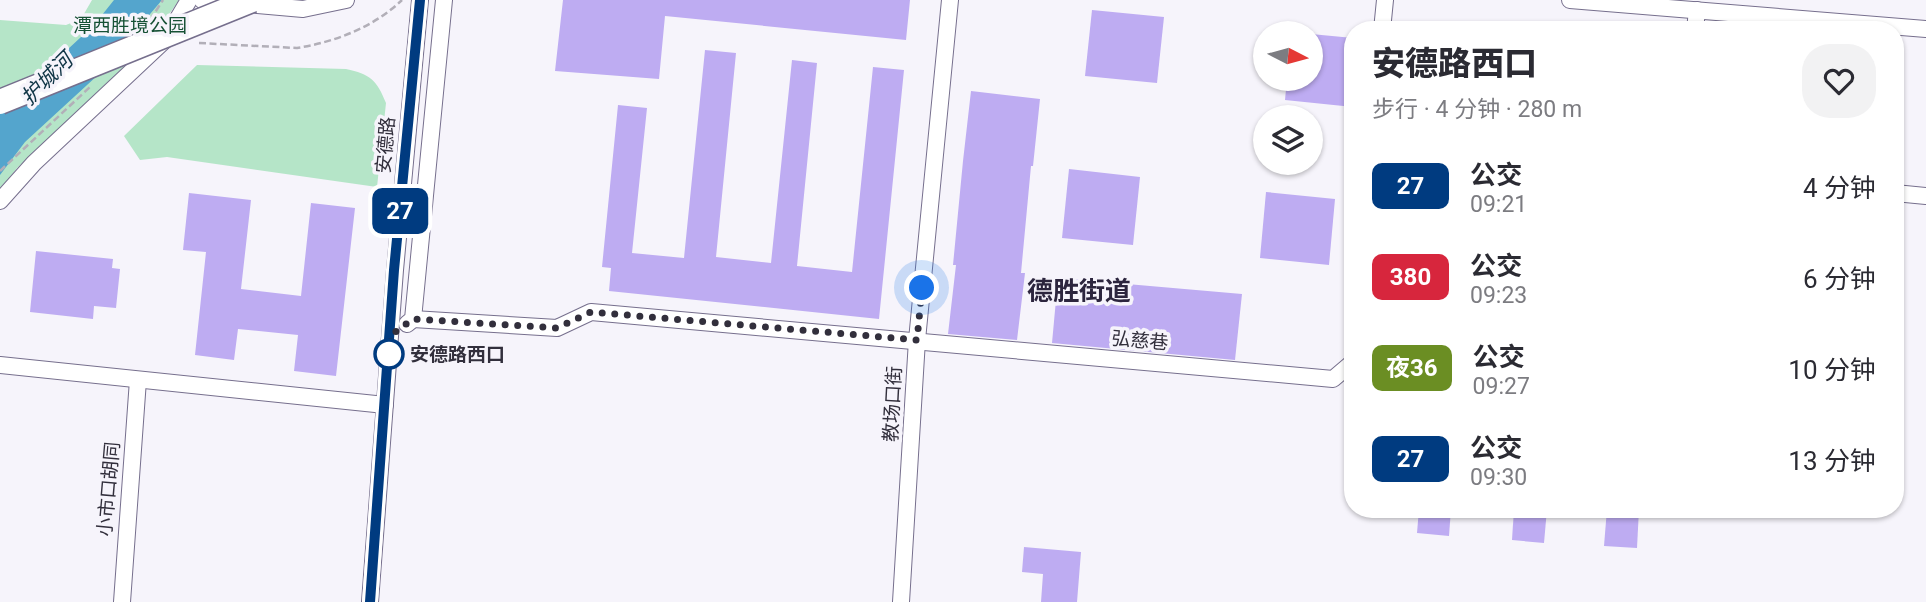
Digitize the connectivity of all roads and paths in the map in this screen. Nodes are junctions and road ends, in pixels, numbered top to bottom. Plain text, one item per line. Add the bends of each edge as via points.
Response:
1 (189, 0) edge
2 (202, 0) edge
3 (251, 0) edge
4 (346, 0) edge
5 (402, 0) edge
6 (420, 0) edge
7 (444, 0) edge
8 (950, 0) edge
9 (1385, 0) edge
10 (1570, 0) edge
11 (1697, 10) junction
12 (1383, 21) edge
13 (1696, 21) edge
14 (1830, 21) edge
15 (1904, 27) edge
16 (1926, 29) edge
17 (164, 40) junction
18 (0, 102) edge
19 (1904, 194) edge
20 (1926, 196) edge
21 (0, 201) edge
22 (413, 319) junction
23 (391, 335) junction
24 (917, 340) junction
25 (0, 365) edge
26 (1344, 370) edge
27 (138, 380) junction
28 (385, 405) junction
29 (122, 602) edge
30 (370, 602) edge
31 (901, 602) edge

1 - 17 street
2 - 4 street, bridge via 303,9
3 - 18 highway, bridge
5 - 17 path via 370,24 327,42 297,48
6 - 23 street, 安德路
7 - 22 street
8 - 24 street, 教场口街
9 - 12 street
10 - 11 street
11 - 13 street
11 - 14 street
15 - 16 street
17 - 21 street
19 - 20 street
22 - 23 street
22 - 24 street, 弘慈巷 via 557,328 591,312
23 - 28 street, 安德路
24 - 26 street, 弘慈巷 via 1333,379
24 - 31 street, 教场口街
25 - 27 street
27 - 28 street
27 - 29 street, 小市口胡同
28 - 30 street, 安德路

